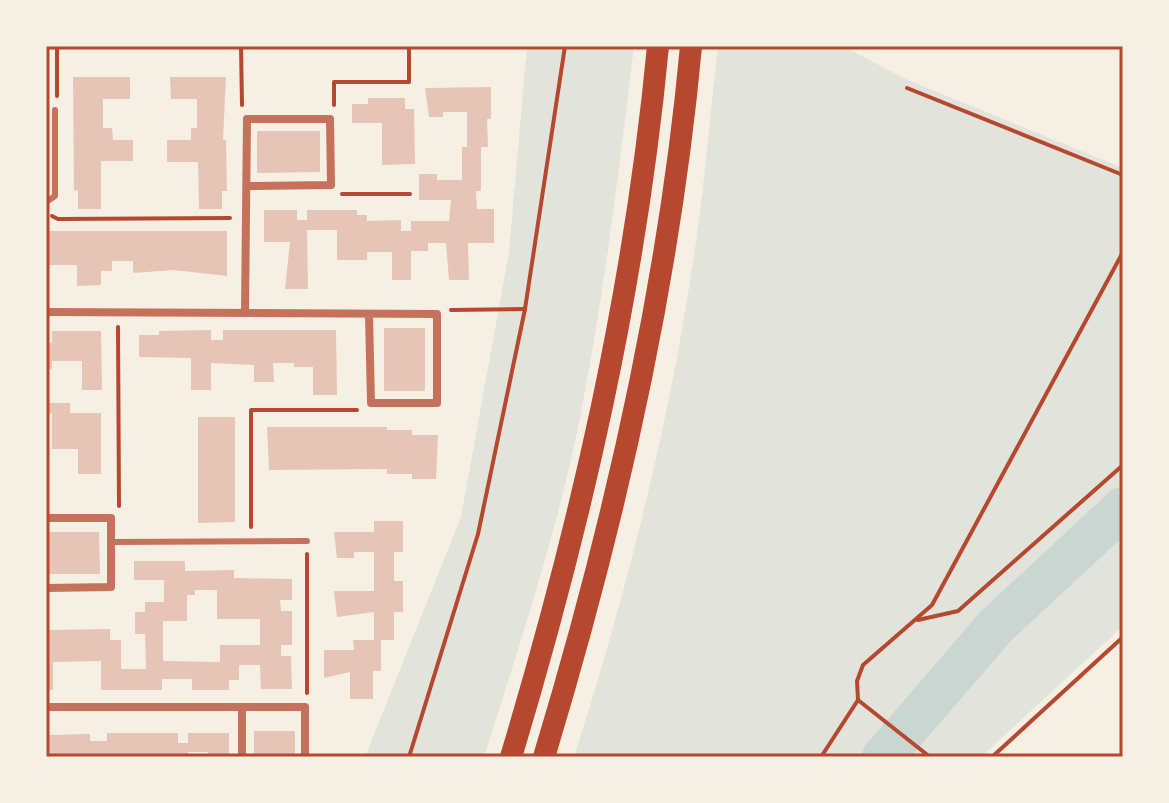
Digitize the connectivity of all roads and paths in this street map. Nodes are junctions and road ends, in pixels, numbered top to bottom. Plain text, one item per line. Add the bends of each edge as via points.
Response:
1 (57, 46) edge
2 (241, 46) edge
3 (409, 46) edge
4 (565, 46) edge
5 (658, 46) edge
6 (691, 46) edge
7 (907, 88) dead end
8 (55, 110) joint
9 (247, 119) junction
10 (330, 119) junction
11 (1123, 175) edge
12 (331, 185) junction
13 (247, 186) junction
14 (410, 194) dead end
15 (46, 202) edge
16 (46, 213) edge
17 (245, 218) junction
18 (1123, 252) edge
19 (525, 309) junction
20 (118, 311) junction
21 (245, 311) junction
22 (46, 312) edge
23 (437, 314) junction
24 (369, 315) junction
25 (371, 403) junction
26 (1123, 465) edge
27 (46, 518) edge
28 (111, 518) junction
29 (251, 541) junction
30 (307, 541) joint
31 (111, 542) junction
32 (46, 588) edge
33 (918, 620) junction
34 (1123, 637) edge
35 (858, 700) junction
36 (46, 707) edge
37 (305, 707) junction
38 (242, 708) junction
39 (242, 757) edge
40 (305, 757) edge
41 (409, 757) edge
42 (511, 757) edge
43 (544, 757) edge
44 (821, 757) edge
45 (930, 757) edge
46 (992, 757) edge

1 - 8 path
2 - 9 path via 242,108
3 - 10 path via 409,82 334,82
4 - 19 path
5 - 42 highway via 639,208 606,396 558,600
6 - 43 highway via 670,213 636,399 590,607
7 - 11 path
8 - 15 lane via 55,196
9 - 10 street
9 - 13 street
10 - 12 street
12 - 13 street
12 - 14 path via 339,194
13 - 17 street
16 - 17 path via 58,219
17 - 21 street
18 - 33 path via 932,605
19 - 23 path
19 - 41 path via 478,534
20 - 21 street
20 - 22 street
20 - 28 path via 119,506
21 - 24 street
23 - 24 street
23 - 25 street via 437,403
24 - 25 street
25 - 29 path via 362,410 251,410
26 - 33 path via 958,611
27 - 28 street
28 - 31 street
29 - 30 lane
29 - 31 lane
30 - 37 path
31 - 32 street via 111,587
33 - 35 path via 863,665
34 - 46 path
35 - 44 path
35 - 45 path
36 - 38 street
37 - 38 street
37 - 40 street
38 - 39 street

